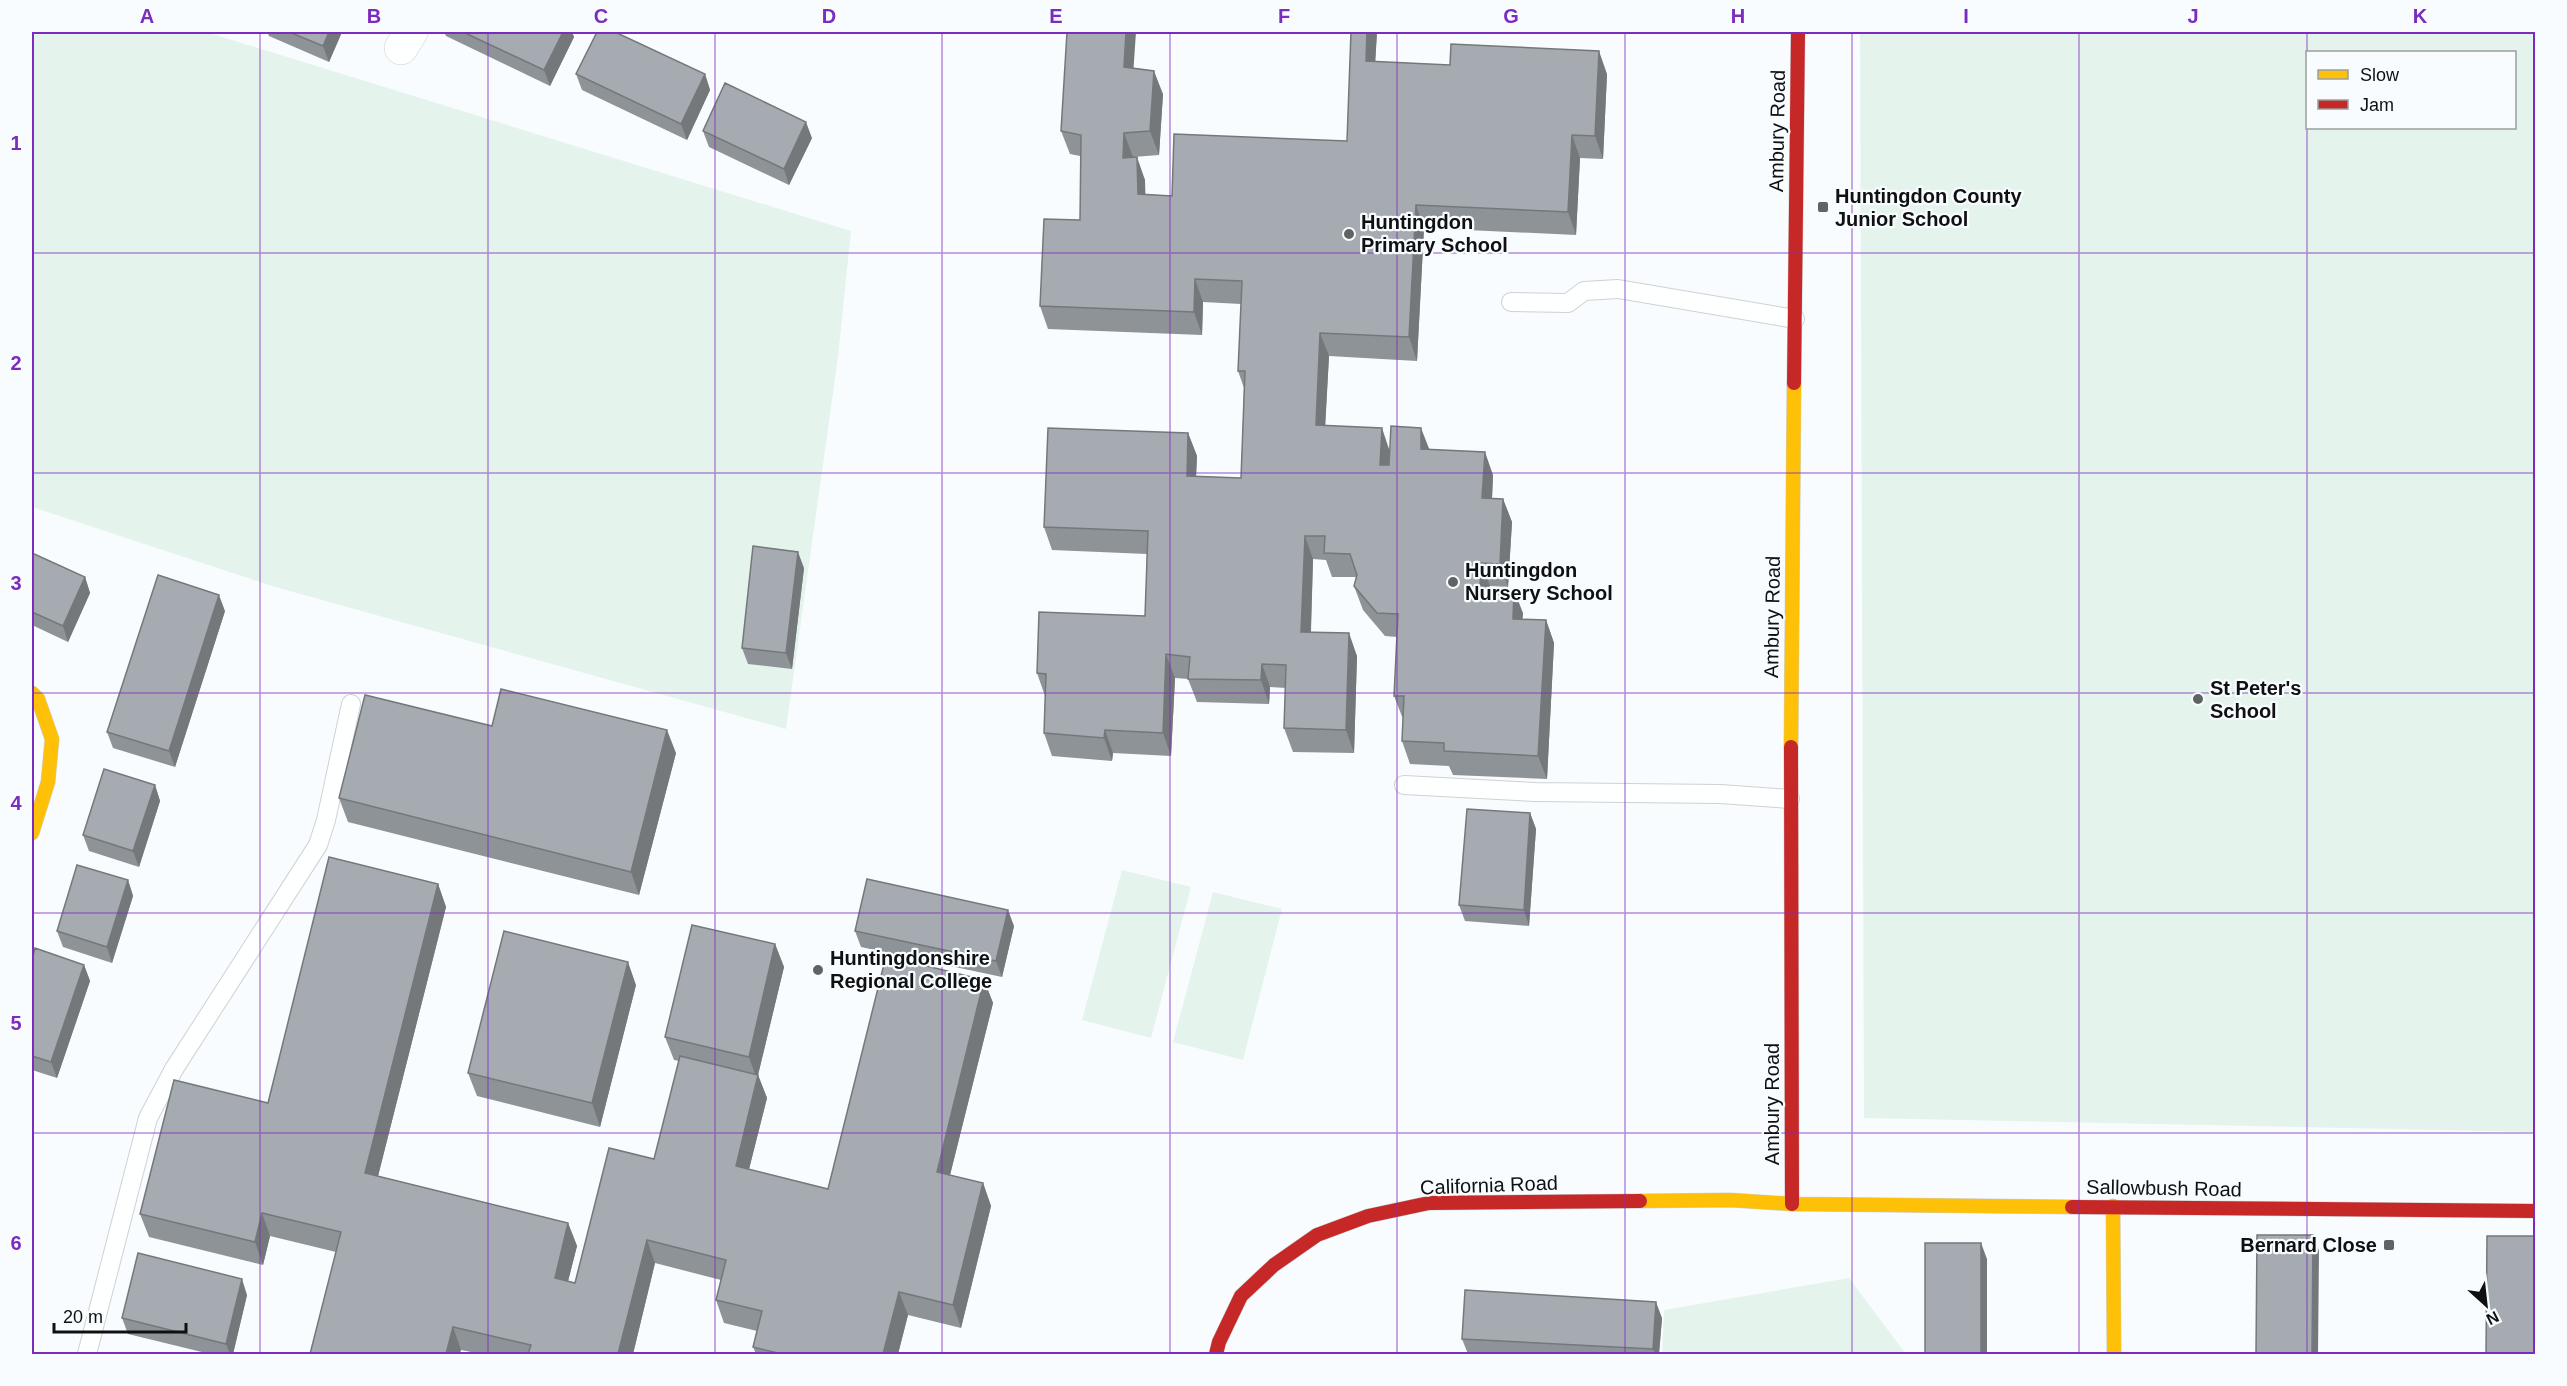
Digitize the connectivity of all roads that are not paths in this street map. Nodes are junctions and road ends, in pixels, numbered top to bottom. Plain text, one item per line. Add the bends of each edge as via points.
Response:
1 (1798, 32) edge
2 (1511, 302) dead end
3 (1795, 319) junction
4 (32, 693) edge
5 (351, 704) dead end
6 (1404, 785) dead end
7 (1790, 800) junction
8 (32, 833) edge
9 (1792, 1204) junction
10 (2113, 1206) junction
11 (2535, 1211) edge
12 (87, 1354) edge
13 (1216, 1354) edge
14 (2114, 1354) edge

1 - 3 street, Ambury Road
2 - 3 lane via 1568,303 1584,291 1618,289
3 - 7 street, Ambury Road
4 - 8 street via 38,699 52,739 48,782
5 - 12 lane via 318,845 174,1069 148,1118
6 - 7 lane via 1535,792 1720,794
7 - 9 street, Ambury Road
9 - 10 street, Sallowbush Road
9 - 13 street, California Road via 1730,1200 1428,1203 1368,1216 1317,1234 1274,1265 1241,1296
10 - 11 street, Sallowbush Road
10 - 14 street

